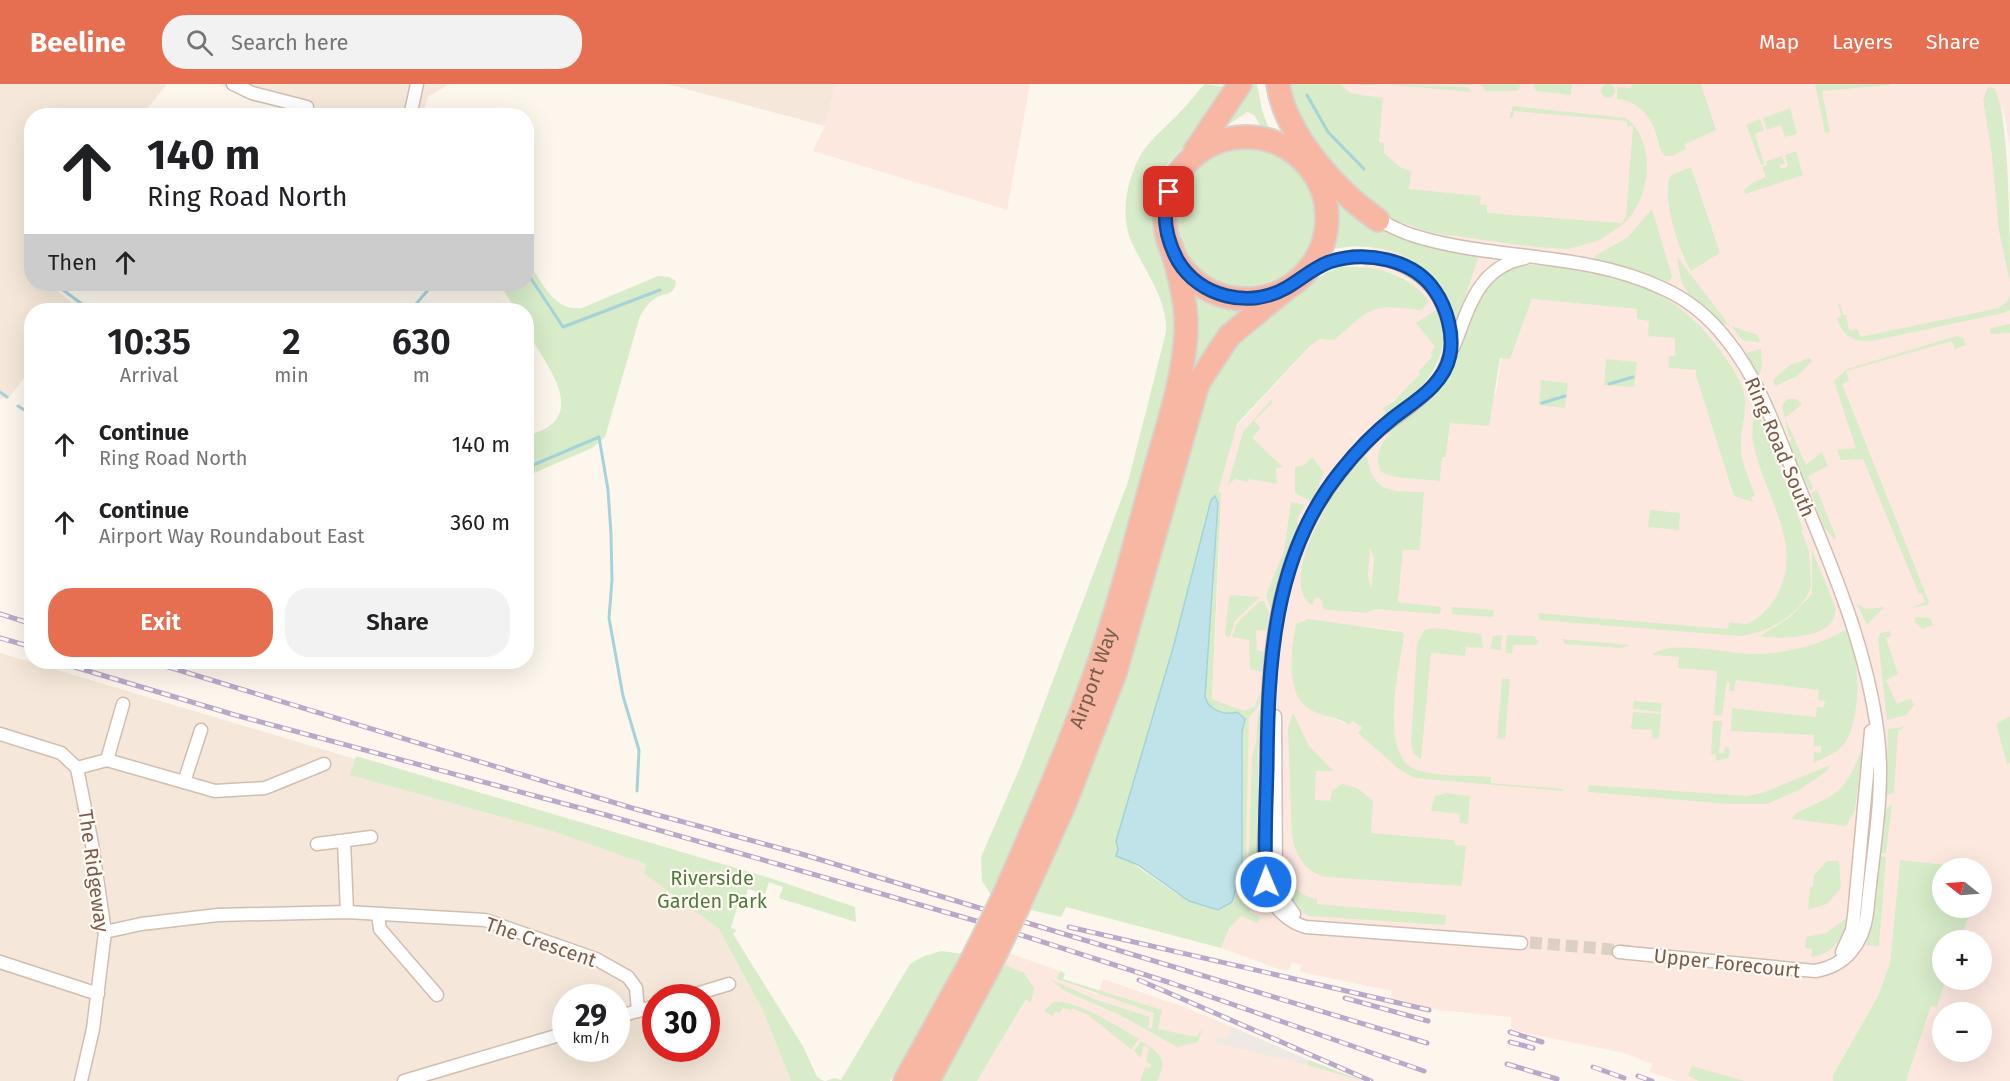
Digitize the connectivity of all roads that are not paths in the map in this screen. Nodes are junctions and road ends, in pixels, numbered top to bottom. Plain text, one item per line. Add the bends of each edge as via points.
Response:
1 (233, 84) edge
2 (417, 84) edge
3 (1240, 84) edge
4 (1264, 84) edge
5 (1278, 84) edge
6 (253, 88) edge
7 (307, 107) dead end
8 (412, 108) edge
9 (1187, 161) junction
10 (1304, 163) junction
11 (1378, 220) junction
12 (1171, 246) junction
13 (1533, 256) junction
14 (1292, 284) junction
15 (1450, 355) junction
16 (1272, 655) junction
17 (1872, 703) junction
18 (123, 704) dead end
19 (201, 730) dead end
20 (0, 734) edge
21 (107, 759) junction
22 (324, 764) dead end
23 (77, 768) junction
24 (184, 782) junction
25 (371, 837) dead end
26 (344, 841) junction
27 (317, 844) dead end
28 (1010, 902) junction
29 (1868, 906) joint
30 (347, 912) junction
31 (1294, 914) dead end
32 (378, 915) junction
33 (105, 932) junction
34 (1521, 944) tunnel mouth
35 (1619, 952) tunnel mouth
36 (1842, 952) dead end
37 (0, 962) edge
38 (981, 963) junction
39 (729, 984) dead end
40 (720, 987) edge
41 (98, 994) junction
42 (437, 995) dead end
43 (642, 1010) edge
44 (638, 1011) junction
45 (630, 1013) edge
46 (552, 1037) edge
47 (81, 1081) edge
48 (404, 1081) edge
49 (905, 1081) edge
50 (928, 1081) edge

1 - 6 street
2 - 8 street
3 - 9 highway
4 - 10 highway via 1274,123
5 - 11 highway via 1285,113 1297,135 1333,178
6 - 7 street
9 - 10 highway via 1208,146 1234,137 1272,141
9 - 12 highway via 1165,205
10 - 11 street, Ring Road South via 1345,203
10 - 14 highway via 1324,195 1328,221 1318,254
11 - 13 street, Ring Road South via 1425,239
12 - 14 highway via 1190,276 1216,293 1250,298
12 - 28 highway, Airport Way via 1186,318 1183,356 1171,409 1125,580 1094,677
13 - 15 street via 1503,265 1480,283
13 - 17 street, Ring Road South via 1608,268 1647,281 1686,300 1728,341 1767,407 1806,503 1858,636
14 - 15 street via 1326,263 1353,257 1383,259 1409,268 1425,279 1442,303 1450,331
14 - 28 highway, Airport Way via 1229,336 1198,383 1115,673 1061,813
15 - 16 street via 1430,390 1361,448 1324,495 1294,553 1279,605
16 - 31 street via 1277,887
16 - 34 street via 1265,872 1269,894 1283,914 1306,927
17 - 29 street, Ring Road South via 1880,769
17 - 36 street via 1856,897 1852,930
18 - 21 street
19 - 24 street
20 - 23 street via 61,753
21 - 23 street
21 - 24 street
22 - 24 street via 265,788 215,791
23 - 33 street, The Ridgeway
25 - 26 street
26 - 27 street
26 - 30 street
28 - 38 highway, Airport Way, bridge
29 - 35 street, Upper Forecourt via 1859,943 1845,958 1820,970
30 - 32 street, The Crescent
30 - 33 street, The Crescent via 218,915
32 - 42 street via 380,928
32 - 44 street, The Crescent via 485,920 596,959 632,982
33 - 41 street, The Ridgeway
37 - 41 street
38 - 49 highway, Airport Way
38 - 50 highway, Airport Way
39 - 40 street
41 - 47 street, The Ridgeway
43 - 44 street
44 - 45 street
46 - 48 street

